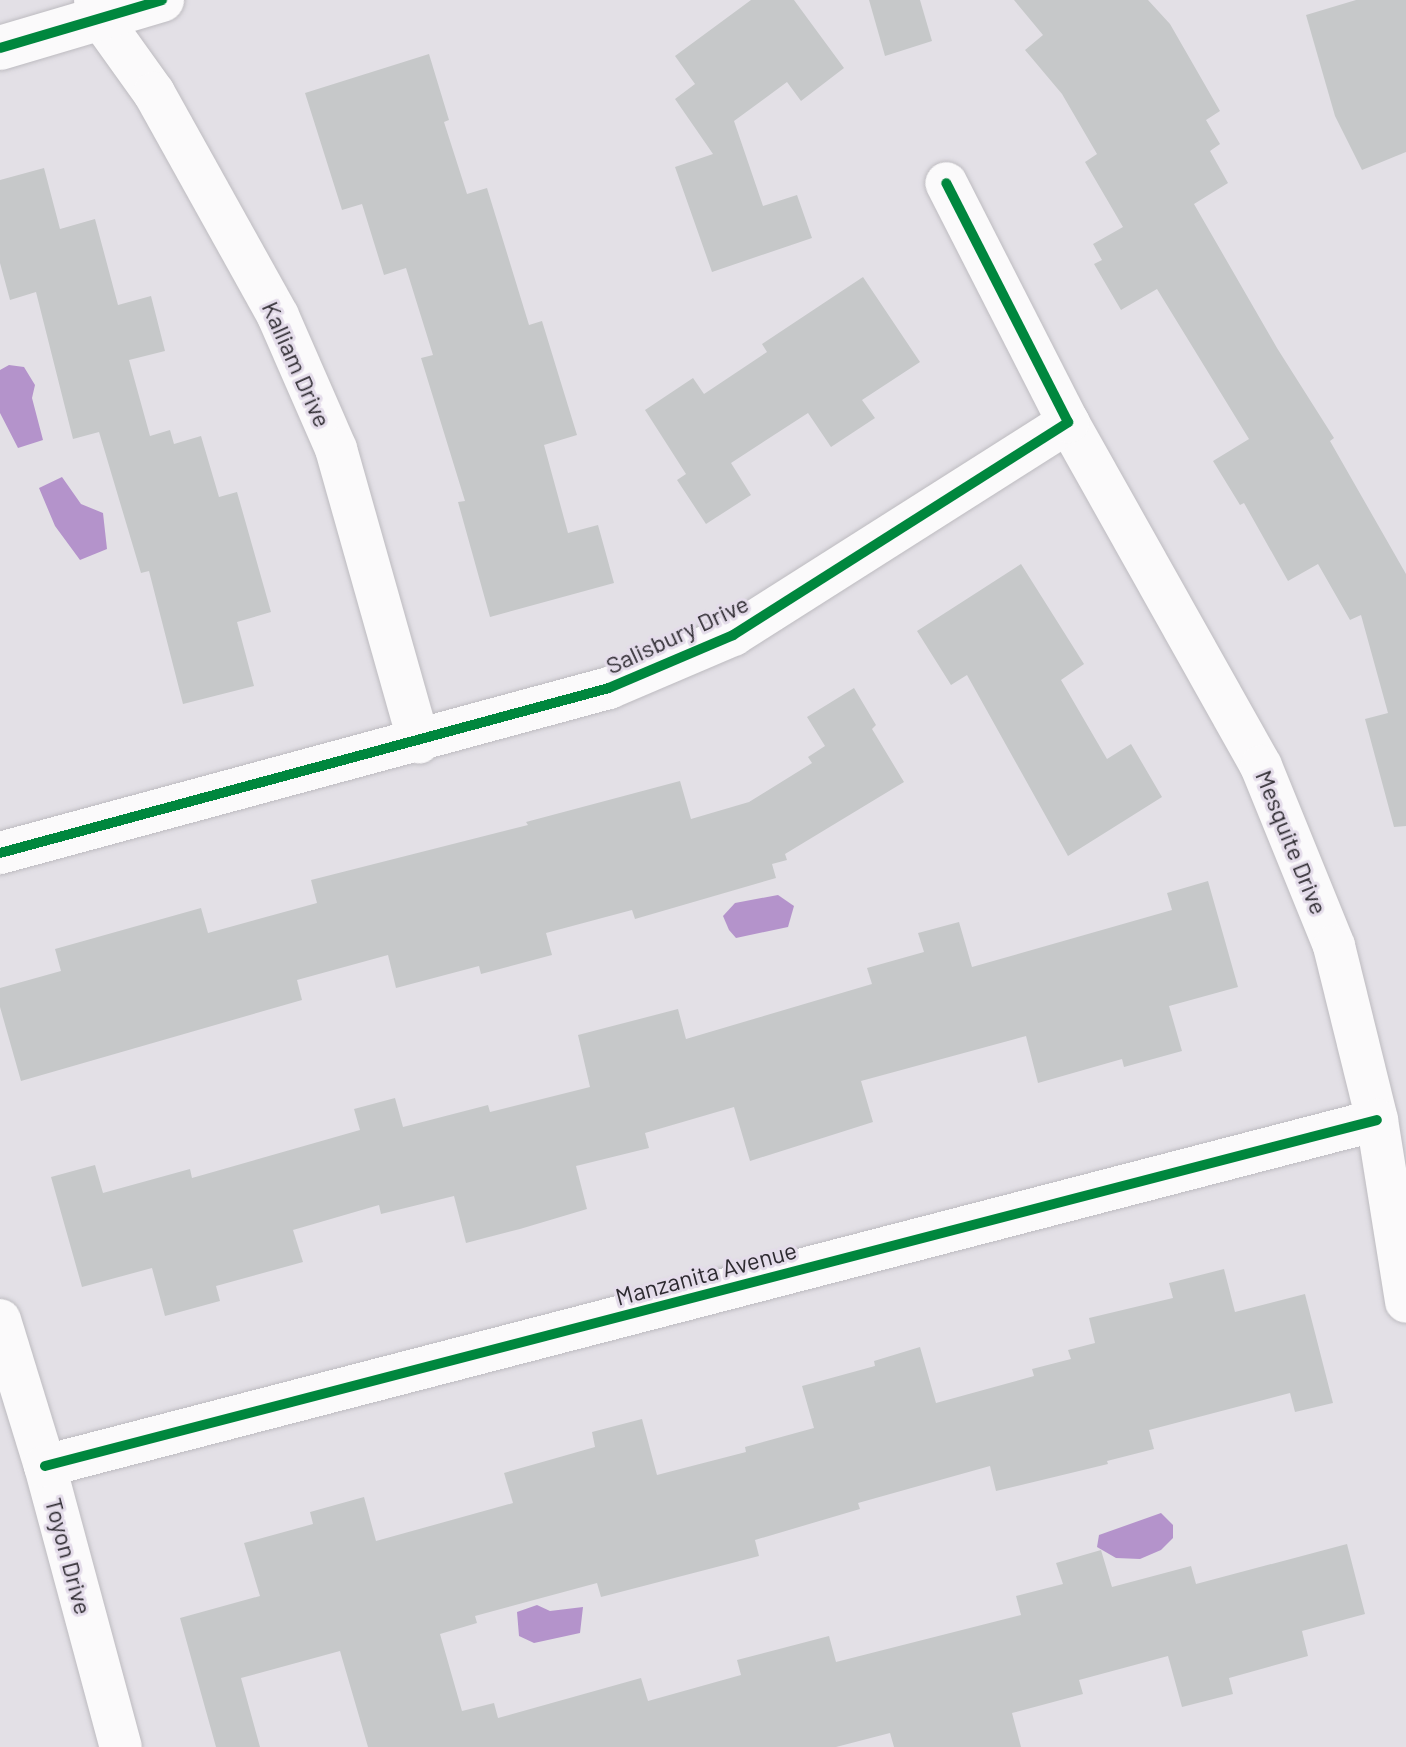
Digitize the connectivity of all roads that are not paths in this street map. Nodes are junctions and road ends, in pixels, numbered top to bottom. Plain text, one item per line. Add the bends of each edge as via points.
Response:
1 (162, 0) edge
2 (98, 9) edge
3 (0, 48) edge
4 (946, 183) dead end
5 (1068, 422) junction
6 (419, 742) junction
7 (0, 853) edge
8 (1377, 1120) junction
9 (1406, 1302) edge
10 (0, 1320) edge
11 (45, 1466) junction
12 (121, 1747) edge

1 - 2 main road
2 - 3 main road
2 - 6 street, Kalliam Drive via 154,93 278,316 336,449
4 - 5 street
5 - 6 street, Salisbury Drive via 733,635 609,688
5 - 8 street, Mesquite Drive via 1261,766 1334,946
6 - 7 street, Salisbury Drive
8 - 9 street, Mesquite Drive
8 - 11 street, Manzanita Avenue
10 - 11 street, Toyon Drive
11 - 12 street, Toyon Drive

